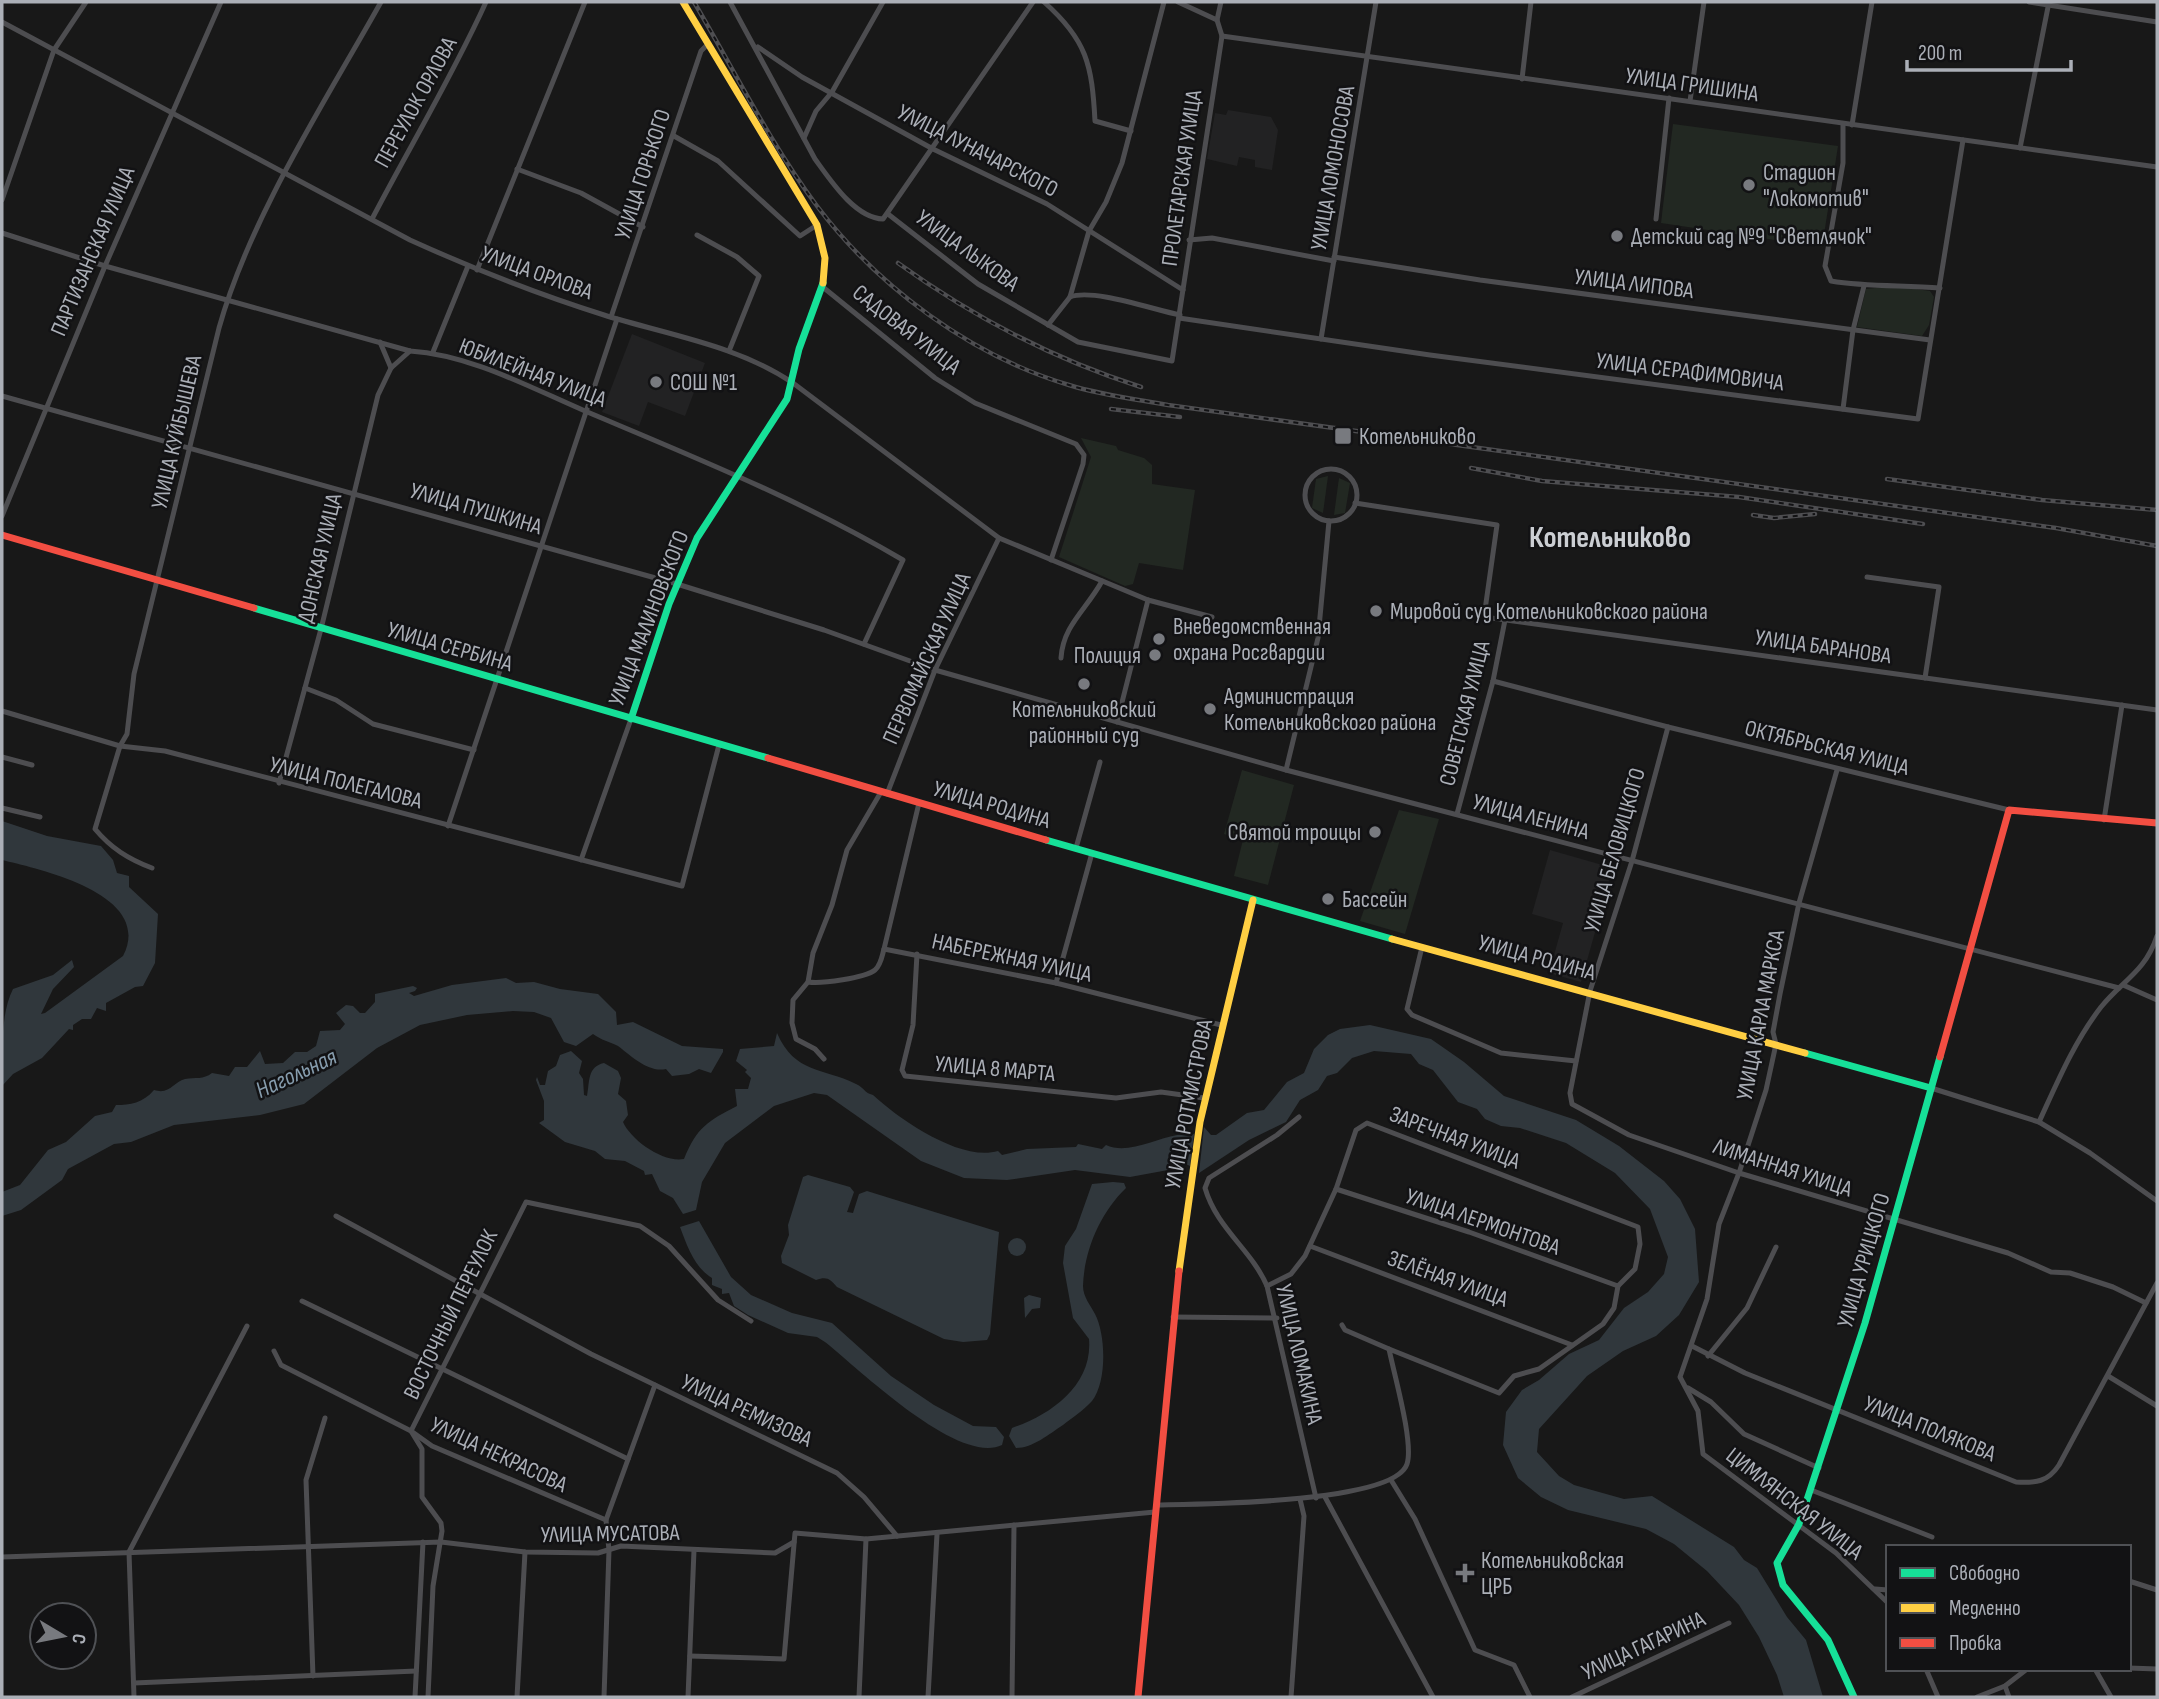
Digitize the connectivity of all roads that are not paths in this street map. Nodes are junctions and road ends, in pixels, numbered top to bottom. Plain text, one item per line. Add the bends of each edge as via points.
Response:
1 (86, 2) edge
2 (221, 2) edge
3 (381, 2) edge
4 (486, 2) edge
5 (585, 2) edge
6 (682, 2) edge
7 (883, 2) edge
8 (1033, 2) edge
9 (1044, 2) edge
10 (1164, 2) edge
11 (1178, 2) edge
12 (1221, 2) edge
13 (1376, 2) edge
14 (1531, 2) edge
15 (1704, 2) edge
16 (1872, 2) edge
17 (2029, 2) edge
18 (732, 3) edge
19 (2049, 3) edge
20 (1217, 20) junction
21 (2, 22) edge
22 (2157, 22) edge
23 (1222, 36) junction
24 (708, 44) junction
25 (755, 45) junction
26 (54, 50) junction
27 (1368, 58) junction
28 (1522, 79) junction
29 (832, 92) junction
30 (1670, 98) junction
31 (1690, 101) junction
32 (171, 112) junction
33 (1843, 124) junction
34 (1852, 125) junction
35 (1131, 131) junction
36 (674, 136) junction
37 (804, 138) junction
38 (1963, 140) junction
39 (2020, 148) junction
40 (933, 149) junction
41 (2157, 167) edge
42 (517, 169) junction
43 (286, 172) junction
44 (2, 200) edge
45 (888, 214) junction
46 (372, 219) junction
47 (1656, 219) dead end
48 (817, 225) junction
49 (643, 227) junction
50 (1089, 230) junction
51 (2, 233) edge
52 (697, 235) dead end
53 (1189, 240) junction
54 (1334, 259) junction
55 (105, 266) junction
56 (468, 266) junction
57 (477, 270) junction
58 (1864, 286) junction
59 (824, 288) junction
60 (1940, 288) junction
61 (1183, 290) junction
62 (1070, 297) junction
63 (227, 300) junction
64 (1180, 316) junction
65 (614, 318) junction
66 (1048, 325) junction
67 (1853, 330) junction
68 (1321, 339) junction
69 (1930, 340) junction
70 (380, 342) junction
71 (410, 351) junction
72 (729, 351) junction
73 (433, 352) junction
74 (1172, 361) joint
75 (391, 368) junction
76 (793, 383) junction
77 (2, 396) edge
78 (45, 408) junction
79 (1843, 409) junction
80 (586, 411) junction
81 (191, 447) junction
82 (738, 474) junction
83 (353, 492) junction
84 (1355, 503) junction
85 (2, 516) edge
86 (1329, 521) junction
87 (2, 535) edge
88 (999, 538) junction
89 (541, 545) junction
90 (1051, 560) junction
91 (1867, 577) dead end
92 (159, 581) junction
93 (1102, 581) junction
94 (677, 584) junction
95 (1148, 600) junction
96 (1212, 617) dead end
97 (1484, 617) joint
98 (1505, 620) junction
99 (321, 629) junction
100 (864, 643) junction
101 (1061, 658) dead end
102 (936, 670) junction
103 (1925, 678) junction
104 (498, 680) junction
105 (1493, 681) junction
106 (305, 688) junction
107 (2122, 705) junction
108 (2157, 710) edge
109 (2, 711) edge
110 (631, 719) junction
111 (1117, 722) junction
112 (1668, 727) junction
113 (719, 745) junction
114 (120, 746) junction
115 (474, 750) junction
116 (2, 757) edge
117 (1100, 762) dead end
118 (32, 765) dead end
119 (1837, 769) junction
120 (1286, 770) junction
121 (278, 783) junction
122 (884, 793) junction
123 (919, 803) junction
124 (2, 808) edge
125 (2008, 810) junction
126 (1457, 814) junction
127 (40, 817) dead end
128 (2104, 820) junction
129 (2157, 823) edge
130 (448, 826) junction
131 (1076, 848) junction
132 (1092, 853) junction
133 (581, 860) junction
134 (1632, 861) junction
135 (152, 868) dead end
136 (1253, 900) junction
137 (1800, 903) junction
138 (2157, 936) edge
139 (1969, 946) junction
140 (1422, 947) junction
141 (884, 949) junction
142 (917, 954) junction
143 (808, 982) junction
144 (1056, 983) junction
145 (2121, 986) junction
146 (1590, 991) junction
147 (2157, 1000) edge
148 (1221, 1025) junction
149 (1776, 1044) junction
150 (824, 1059) dead end
151 (1576, 1061) junction
152 (1931, 1088) junction
153 (1204, 1098) junction
154 (1572, 1104) joint
155 (1299, 1117) dead end
156 (2039, 1122) junction
157 (1739, 1173) junction
158 (1336, 1189) junction
159 (2157, 1201) edge
160 (337, 1216) dead end
161 (1895, 1221) junction
162 (1310, 1246) junction
163 (1776, 1247) dead end
164 (2157, 1283) edge
165 (1267, 1286) junction
166 (1618, 1286) junction
167 (481, 1295) junction
168 (302, 1301) dead end
169 (2146, 1303) junction
170 (1173, 1317) junction
171 (1277, 1318) junction
172 (751, 1321) dead end
173 (1342, 1325) dead end
174 (247, 1326) dead end
175 (1573, 1346) junction
176 (1692, 1346) junction
177 (1389, 1349) junction
178 (274, 1352) dead end
179 (1708, 1356) junction
180 (441, 1370) junction
181 (2108, 1376) junction
182 (655, 1385) junction
183 (1688, 1388) junction
184 (2157, 1406) edge
185 (1838, 1410) junction
186 (325, 1418) dead end
187 (411, 1431) junction
188 (628, 1459) junction
189 (1819, 1468) junction
190 (1391, 1480) junction
191 (1811, 1490) junction
192 (1325, 1497) junction
193 (1315, 1498) junction
194 (1300, 1499) junction
195 (1155, 1509) junction
196 (606, 1520) junction
197 (1799, 1524) junction
198 (1014, 1525) junction
199 (937, 1534) junction
200 (897, 1536) junction
201 (1932, 1537) dead end
202 (866, 1539) junction
203 (423, 1542) junction
204 (441, 1542) junction
205 (794, 1542) junction
206 (308, 1546) junction
207 (609, 1550) junction
208 (694, 1550) junction
209 (130, 1552) junction
210 (525, 1552) junction
211 (2, 1557) edge
212 (2131, 1582) edge
213 (1875, 1589) junction
214 (1886, 1590) edge
215 (2157, 1590) edge
216 (1886, 1601) edge
217 (1729, 1623) dead end
218 (690, 1656) junction
219 (2131, 1668) edge
220 (2157, 1669) edge
221 (416, 1671) junction
222 (1927, 1671) edge
223 (2024, 1671) edge
224 (2096, 1671) edge
225 (313, 1676) junction
226 (134, 1682) junction
227 (2005, 1686) junction
228 (134, 1697) edge
229 (415, 1697) edge
230 (428, 1697) edge
231 (517, 1697) edge
232 (604, 1697) edge
233 (688, 1697) edge
234 (859, 1697) edge
235 (929, 1697) edge
236 (1012, 1697) edge
237 (1138, 1697) edge
238 (1291, 1697) edge
239 (1433, 1697) edge
240 (1530, 1697) edge
241 (1572, 1697) edge
242 (1854, 1697) edge
243 (1938, 1697) edge
244 (1977, 1697) edge
245 (2009, 1697) edge
246 (2111, 1697) edge

1 - 26 street
2 - 32 street, ПАРТИЗАНСКАЯ УЛИЦА
3 - 43 street, УЛИЦА КУЙБЫШЕВА
4 - 46 street, ПЕРЕУЛОК ОРЛОВА
5 - 42 street
6 - 24 street, САДОВАЯ УЛИЦА
7 - 29 street
8 - 40 street
9 - 35 street via 1084,47 1095,121
10 - 35 street
11 - 20 street
12 - 20 street, ПРОЛЕТАРСКАЯ УЛИЦА
13 - 27 street, УЛИЦА ЛОМОНОСОВА
14 - 28 street
15 - 31 street
16 - 34 street
17 - 19 street
18 - 25 street, УЛИЦА ЛЫКОВА
19 - 22 street
19 - 39 street
20 - 23 street, ПРОЛЕТАРСКАЯ УЛИЦА
21 - 26 street, УЛИЦА ОРЛОВА
23 - 27 street, УЛИЦА ГРИШИНА
23 - 53 street, ПРОЛЕТАРСКАЯ УЛИЦА
24 - 36 street, УЛИЦА ГОРЬКОГО via 701,51
24 - 48 street, САДОВАЯ УЛИЦА
25 - 29 street, УЛИЦА ЛУНАЧАРСКОГО
25 - 37 street, УЛИЦА ЛЫКОВА
26 - 32 street, УЛИЦА ОРЛОВА
26 - 44 street
27 - 28 street, УЛИЦА ГРИШИНА
27 - 54 street, УЛИЦА ЛОМОНОСОВА
28 - 30 street, УЛИЦА ГРИШИНА
29 - 37 street via 816,111
29 - 40 street, УЛИЦА ЛУНАЧАРСКОГО
30 - 31 street, УЛИЦА ГРИШИНА
30 - 47 street
31 - 33 street, УЛИЦА ГРИШИНА
32 - 43 street, УЛИЦА ОРЛОВА
32 - 55 street, ПАРТИЗАНСКАЯ УЛИЦА
33 - 34 street, УЛИЦА ГРИШИНА
33 - 58 street via 1843,163 1825,266 1831,281
34 - 38 street, УЛИЦА ГРИШИНА
35 - 50 street via 1117,177
36 - 48 street via 718,161 800,236
36 - 49 street, УЛИЦА ГОРЬКОГО
37 - 45 street, УЛИЦА ЛЫКОВА via 833,184 870,218 883,219
38 - 39 street, УЛИЦА ГРИШИНА
38 - 60 street, УЛИЦА СЕРАФИМОВИЧА
39 - 41 street, УЛИЦА ГРИШИНА
40 - 45 street
40 - 50 street, УЛИЦА ЛУНАЧАРСКОГО via 1047,204
42 - 49 street via 581,193
42 - 57 street
43 - 46 street, УЛИЦА ОРЛОВА
43 - 63 street, УЛИЦА КУЙБЫШЕВА
45 - 66 street, УЛИЦА ЛЫКОВА via 978,284
46 - 56 street, УЛИЦА ОРЛОВА
48 - 59 street, САДОВАЯ УЛИЦА via 827,258
49 - 65 street, УЛИЦА ГОРЬКОГО
50 - 61 street, УЛИЦА ЛУНАЧАРСКОГО
50 - 62 street
51 - 55 street, ЮБИЛЕЙНАЯ УЛИЦА
52 - 72 street via 737,257 759,276
53 - 54 street, УЛИЦА ЛИПОВА via 1212,237
53 - 61 street, ПРОЛЕТАРСКАЯ УЛИЦА
54 - 67 street, УЛИЦА ЛИПОВА
54 - 68 street, УЛИЦА ЛОМОНОСОВА
55 - 63 street, ЮБИЛЕЙНАЯ УЛИЦА
55 - 78 street, ПАРТИЗАНСКАЯ УЛИЦА
56 - 57 street, УЛИЦА ОРЛОВА
56 - 73 street
57 - 65 street, УЛИЦА ОРЛОВА
58 - 60 street
58 - 67 street
59 - 76 street, УЛИЦА МАЛИНОВСКОГО via 800,344
59 - 90 street, САДОВАЯ УЛИЦА via 935,378 975,402 1076,444 1084,455 1083,464
60 - 69 street, УЛИЦА СЕРАФИМОВИЧА
61 - 64 street, ПРОЛЕТАРСКАЯ УЛИЦА
62 - 64 street, УЛИЦА СЕРАФИМОВИЧА via 1126,301
62 - 66 street
63 - 70 street, ЮБИЛЕЙНАЯ УЛИЦА
63 - 81 street, УЛИЦА КУЙБЫШЕВА
64 - 68 street, УЛИЦА СЕРАФИМОВИЧА
64 - 74 street, ПРОЛЕТАРСКАЯ УЛИЦА
65 - 72 street, УЛИЦА ОРЛОВА
65 - 80 street, УЛИЦА ГОРЬКОГО
66 - 74 street, УЛИЦА ЛЫКОВА via 1084,344
67 - 69 street, УЛИЦА ЛИПОВА
67 - 79 street
68 - 79 street, УЛИЦА СЕРАФИМОВИЧА
69 - 79 street, УЛИЦА СЕРАФИМОВИЧА via 1918,419
70 - 71 street, ЮБИЛЕЙНАЯ УЛИЦА
70 - 75 street
71 - 73 street, ЮБИЛЕЙНАЯ УЛИЦА
71 - 75 street, ДОНСКАЯ УЛИЦА
72 - 76 street, УЛИЦА ОРЛОВА
73 - 80 street, ЮБИЛЕЙНАЯ УЛИЦА
75 - 83 street, ДОНСКАЯ УЛИЦА via 378,394
76 - 82 street, УЛИЦА МАЛИНОВСКОГО via 767,435
76 - 88 street, УЛИЦА ОРЛОВА
77 - 78 street, УЛИЦА ПУШКИНА
78 - 81 street, УЛИЦА ПУШКИНА
78 - 85 street, ПАРТИЗАНСКАЯ УЛИЦА
80 - 82 street, ЮБИЛЕЙНАЯ УЛИЦА
80 - 89 street, УЛИЦА ГОРЬКОГО
81 - 83 street, УЛИЦА ПУШКИНА
81 - 92 street, УЛИЦА КУЙБЫШЕВА
82 - 94 street, УЛИЦА МАЛИНОВСКОГО via 709,516
82 - 100 street, ЮБИЛЕЙНАЯ УЛИЦА via 838,521 903,559
83 - 89 street, УЛИЦА ПУШКИНА
83 - 99 street, ДОНСКАЯ УЛИЦА
84 - 86 street via 1343,518
84 - 86 street via 1356,491 1348,476 1332,469 1315,475 1306,490 1306,502 1312,513
84 - 97 street, СОВЕТСКАЯ УЛИЦА via 1497,525
86 - 120 street via 1318,638
87 - 92 street, УЛИЦА СЕРБИНА
88 - 90 street, УЛИЦА ОРЛОВА
88 - 102 street, ПЕРВОМАЙСКАЯ УЛИЦА
89 - 94 street, УЛИЦА ПУШКИНА
89 - 104 street, УЛИЦА ГОРЬКОГО
90 - 93 street
91 - 103 street via 1939,587
92 - 99 street, УЛИЦА СЕРБИНА
92 - 114 street, УЛИЦА КУЙБЫШЕВА via 134,674 127,734
93 - 95 street
93 - 101 street via 1087,607 1069,625
94 - 100 street, УЛИЦА ПУШКИНА
94 - 110 street, УЛИЦА МАЛИНОВСКОГО
95 - 96 street
95 - 111 street
97 - 98 street, УЛИЦА БАРАНОВА
98 - 103 street, УЛИЦА БАРАНОВА
98 - 105 street, СОВЕТСКАЯ УЛИЦА
99 - 104 street, УЛИЦА СЕРБИНА
99 - 106 street, ДОНСКАЯ УЛИЦА
100 - 102 street, УЛИЦА ПУШКИНА
102 - 111 street, УЛИЦА ЛЕНИНА
102 - 122 street, ПЕРВОМАЙСКАЯ УЛИЦА
103 - 107 street, УЛИЦА БАРАНОВА
104 - 110 street, УЛИЦА СЕРБИНА
104 - 115 street, УЛИЦА ГОРЬКОГО
105 - 112 street, ОКТЯБРЬСКАЯ УЛИЦА
105 - 126 street, СОВЕТСКАЯ УЛИЦА
106 - 115 street via 336,700 373,724
106 - 121 street, ДОНСКАЯ УЛИЦА
107 - 108 street, УЛИЦА БАРАНОВА
107 - 128 street
109 - 114 street, УЛИЦА ПОЛЕГАЛОВА
110 - 113 street, УЛИЦА СЕРБИНА
110 - 133 street, УЛИЦА МАЛИНОВСКОГО
111 - 120 street, УЛИЦА ЛЕНИНА
112 - 119 street, ОКТЯБРЬСКАЯ УЛИЦА
112 - 134 street, УЛИЦА БЕЛОВИЦКОГО
113 - 122 street, УЛИЦА СЕРБИНА
113 - 133 street, УЛИЦА ПОЛЕГАЛОВА via 682,886
114 - 121 street, УЛИЦА ПОЛЕГАЛОВА via 165,751
114 - 135 street, УЛИЦА КУЙБЫШЕВА via 95,828 119,852
115 - 130 street, УЛИЦА ГОРЬКОГО
116 - 118 street
117 - 131 street
119 - 125 street, ОКТЯБРЬСКАЯ УЛИЦА
119 - 137 street, УЛИЦА КАРЛА МАРКСА
120 - 126 street, УЛИЦА ЛЕНИНА
121 - 130 street, УЛИЦА ПОЛЕГАЛОВА
122 - 123 street, УЛИЦА РОДИНА
122 - 143 street, ПЕРВОМАЙСКАЯ УЛИЦА via 847,850
123 - 131 street, УЛИЦА РОДИНА
123 - 141 street
124 - 127 street
125 - 128 street, ОКТЯБРЬСКАЯ УЛИЦА
125 - 139 street, УЛИЦА УРИЦКОГО
126 - 134 street, УЛИЦА ЛЕНИНА
128 - 129 street, ОКТЯБРЬСКАЯ УЛИЦА
130 - 133 street, УЛИЦА ПОЛЕГАЛОВА
131 - 132 street, УЛИЦА РОДИНА
132 - 136 street, УЛИЦА РОДИНА
132 - 144 street
134 - 137 street, УЛИЦА ЛЕНИНА
134 - 146 street, УЛИЦА БЕЛОВИЦКОГО
136 - 140 street, УЛИЦА РОДИНА
136 - 148 street, УЛИЦА РОТМИСТРОВА
137 - 139 street, УЛИЦА ЛЕНИНА
137 - 149 street, УЛИЦА КАРЛА МАРКСА via 1773,1032
138 - 145 street via 2145,965
139 - 145 street, УЛИЦА ЛЕНИНА
139 - 152 street, УЛИЦА УРИЦКОГО
140 - 146 street, УЛИЦА РОДИНА
140 - 151 street via 1407,1009 1412,1015 1501,1053
141 - 142 street, НАБЕРЕЖНАЯ УЛИЦА
141 - 143 street via 872,972
142 - 144 street, НАБЕРЕЖНАЯ УЛИЦА
142 - 153 street, УЛИЦА 8 МАРТА via 913,1025 902,1070 905,1076 1116,1098 1161,1092
143 - 150 street, ПЕРВОМАЙСКАЯ УЛИЦА via 793,1000 793,1032 800,1043
144 - 148 street, НАБЕРЕЖНАЯ УЛИЦА
145 - 147 street, УЛИЦА ЛЕНИНА
145 - 156 street via 2085,1031
146 - 149 street, УЛИЦА РОДИНА
146 - 151 street, УЛИЦА БЕЛОВИЦКОГО
148 - 153 street, УЛИЦА РОТМИСТРОВА
149 - 152 street, УЛИЦА РОДИНА
149 - 157 street, УЛИЦА КАРЛА МАРКСА
151 - 154 street, УЛИЦА БЕЛОВИЦКОГО
152 - 156 street, УЛИЦА РОДИНА
152 - 161 street, УЛИЦА УРИЦКОГО
153 - 170 street, УЛИЦА РОТМИСТРОВА
154 - 157 street, ЛИМАННАЯ УЛИЦА via 1629,1135
155 - 165 street, УЛИЦА ЛОМАКИНА via 1205,1183 1219,1219
156 - 159 street, УЛИЦА РОДИНА
157 - 161 street, ЛИМАННАЯ УЛИЦА
157 - 176 street, УЛИЦА КАРЛА МАРКСА via 1719,1224 1707,1299
158 - 162 street, ЗАРЕЧНАЯ УЛИЦА
158 - 166 street, УЛИЦА ЛЕРМОНТОВА
158 - 166 street, ЗАРЕЧНАЯ УЛИЦА via 1356,1130 1367,1123 1638,1227 1635,1269
160 - 167 street, УЛИЦА РЕМИЗОВА
161 - 169 street, ЛИМАННАЯ УЛИЦА via 2008,1253 2051,1272 2113,1287
161 - 185 street, УЛИЦА УРИЦКОГО
162 - 165 street, ЗАРЕЧНАЯ УЛИЦА via 1291,1274
162 - 175 street, ЗЕЛЁНАЯ УЛИЦА
163 - 179 street via 1747,1308
164 - 169 street, УЛИЦА ПОЛЯКОВА
165 - 171 street, УЛИЦА ЛОМАКИНА
166 - 175 street via 1610,1315
167 - 172 street, ВОСТОЧНЫЙ ПЕРЕУЛОК via 521,1210 526,1202 532,1202 639,1226 670,1246 718,1300
167 - 180 street, ВОСТОЧНЫЙ ПЕРЕУЛОК
167 - 182 street, УЛИЦА РЕМИЗОВА
168 - 180 street
169 - 181 street, УЛИЦА ПОЛЯКОВА
170 - 171 street
170 - 195 street, УЛИЦА РОТМИСТРОВА
171 - 193 street, УЛИЦА ЛОМАКИНА
173 - 177 street
174 - 209 street
175 - 177 street via 1539,1369 1514,1376 1499,1392
176 - 179 street, УЛИЦА ПОЛЯКОВА
176 - 183 street, ЦИМЛЯНСКАЯ УЛИЦА via 1680,1372
177 - 190 street via 1408,1452 1404,1472
178 - 187 street, УЛИЦА НЕКРАСОВА via 281,1366
179 - 185 street, УЛИЦА ПОЛЯКОВА
180 - 187 street, ВОСТОЧНЫЙ ПЕРЕУЛОК
180 - 188 street
181 - 184 street
181 - 185 street, УЛИЦА ПОЛЯКОВА via 2059,1465 2048,1479 2035,1482 2016,1482
182 - 188 street
182 - 200 street, УЛИЦА РЕМИЗОВА via 837,1473
183 - 189 street via 1711,1402 1744,1434
183 - 197 street, ЦИМЛЯНСКАЯ УЛИЦА via 1698,1411 1703,1454
185 - 189 street, УЛИЦА УРИЦКОГО
186 - 206 street via 306,1480
187 - 196 street, УЛИЦА НЕКРАСОВА via 450,1454
187 - 204 street, ВОСТОЧНЫЙ ПЕРЕУЛОК via 422,1449 422,1497 441,1523
188 - 196 street
189 - 191 street, УЛИЦА УРИЦКОГО
190 - 192 street
190 - 240 street via 1415,1519 1475,1650 1514,1665
191 - 197 street, УЛИЦА УРИЦКОГО
191 - 201 street
192 - 193 street
192 - 239 street
193 - 194 street
194 - 195 street
194 - 238 street via 1304,1516
195 - 198 street
195 - 237 street, УЛИЦА РОТМИСТРОВА
196 - 207 street
197 - 213 street, ЦИМЛЯНСКАЯ УЛИЦА
197 - 242 street, УЛИЦА УРИЦКОГО via 1777,1563 1779,1578 1828,1640
198 - 199 street
198 - 236 street
199 - 200 street
199 - 235 street
200 - 202 street
202 - 205 street, УЛИЦА МУСАТОВА via 795,1533
202 - 234 street
203 - 204 street, УЛИЦА МУСАТОВА
203 - 206 street, УЛИЦА МУСАТОВА
203 - 221 street
204 - 210 street, УЛИЦА МУСАТОВА
204 - 230 street, ВОСТОЧНЫЙ ПЕРЕУЛОК via 433,1586
205 - 208 street, УЛИЦА МУСАТОВА via 775,1553
205 - 218 street via 784,1659
206 - 209 street, УЛИЦА МУСАТОВА
206 - 225 street
207 - 208 street, УЛИЦА МУСАТОВА via 621,1546
207 - 210 street, УЛИЦА МУСАТОВА
207 - 232 street
208 - 218 street
209 - 211 street, УЛИЦА МУСАТОВА
209 - 226 street
210 - 231 street
212 - 215 street
213 - 214 street
213 - 216 street, ЦИМЛЯНСКАЯ УЛИЦА
217 - 241 street, УЛИЦА ГАГАРИНА
218 - 233 street
219 - 220 street
221 - 225 street
221 - 229 street
222 - 243 street
223 - 227 street
224 - 246 street
225 - 226 street
226 - 228 street
227 - 244 street
227 - 245 street

